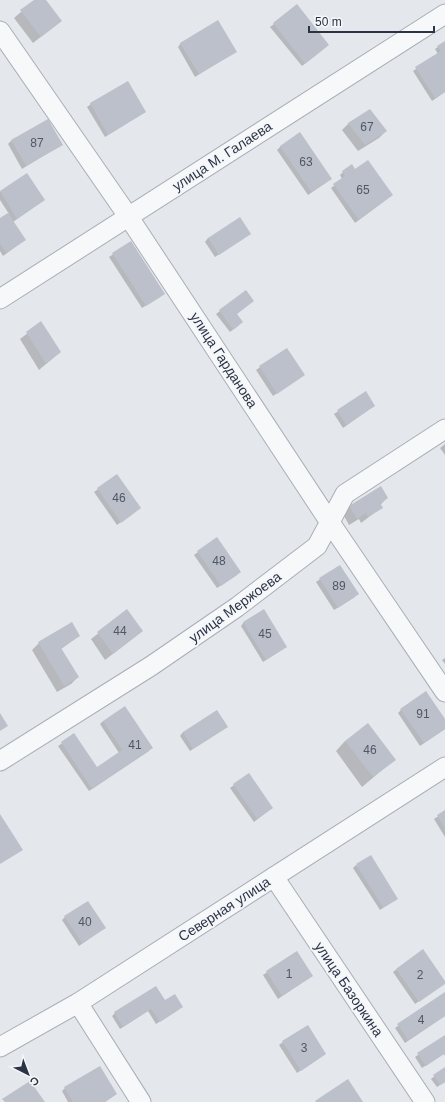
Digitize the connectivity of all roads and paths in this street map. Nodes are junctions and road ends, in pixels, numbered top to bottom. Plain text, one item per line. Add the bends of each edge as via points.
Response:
1 (445, 14) edge
2 (0, 31) edge
3 (128, 216) junction
4 (0, 299) edge
5 (445, 428) edge
6 (329, 521) junction
7 (445, 692) edge
8 (0, 761) edge
9 (445, 767) edge
10 (274, 877) junction
11 (78, 1003) junction
12 (0, 1048) edge
13 (141, 1102) edge
14 (425, 1102) edge

1 - 3 street, улица М. Галаева
2 - 3 street, улица Гарданова
3 - 4 street, улица М. Галаева
3 - 6 street, улица Гарданова
5 - 6 street, улица Мержоева via 345,494
6 - 7 street, улица Гарданова
6 - 8 street, улица Мержоева via 317,546 237,608 151,666
9 - 10 street, Северная улица
10 - 11 street, Северная улица
10 - 14 street, улица Базоркина
11 - 12 street, Северная улица
11 - 13 street

